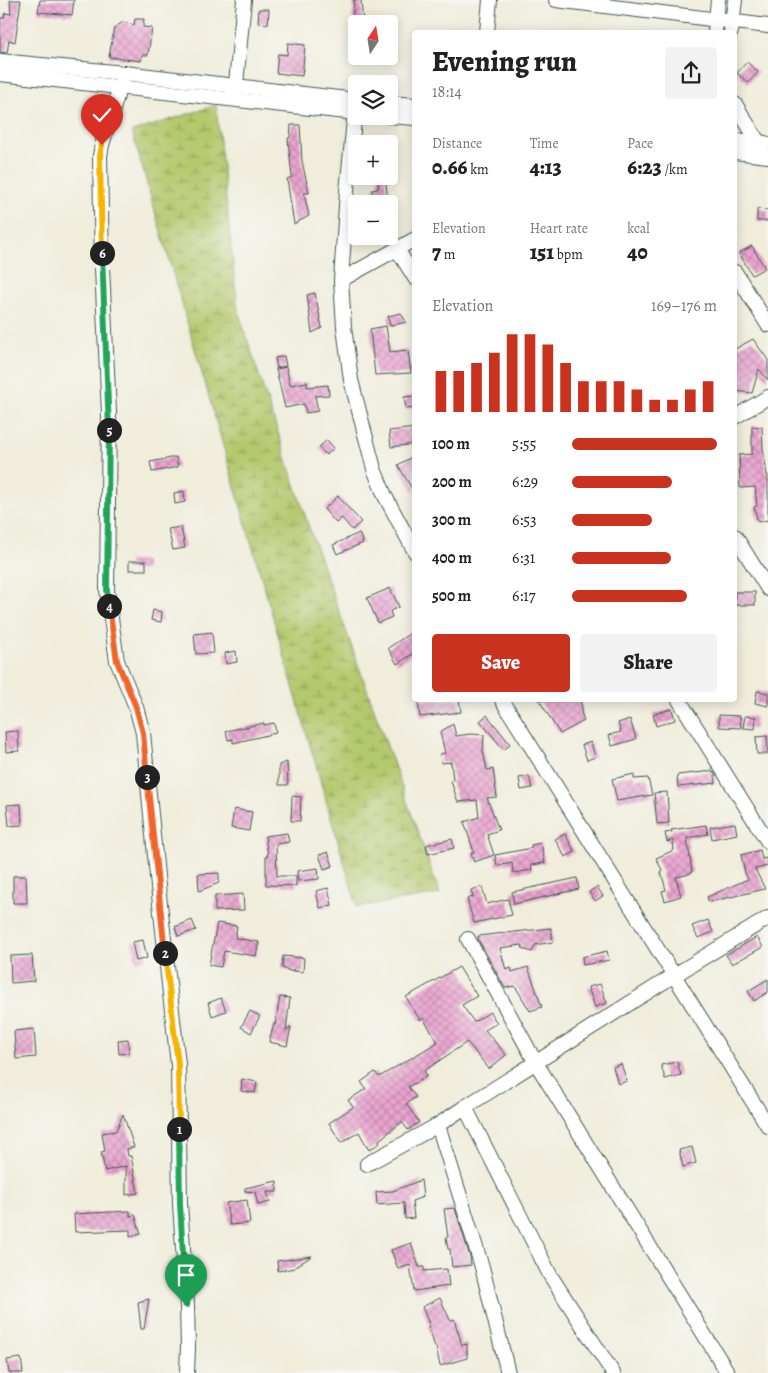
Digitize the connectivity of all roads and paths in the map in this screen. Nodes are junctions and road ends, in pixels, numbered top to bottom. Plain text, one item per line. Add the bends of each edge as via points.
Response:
1 (244, 0) edge
2 (490, 0) edge
3 (556, 0) edge
4 (718, 0) edge
5 (735, 0) edge
6 (598, 2) edge
7 (715, 26) edge
8 (768, 26) edge
9 (732, 27) edge
10 (487, 30) edge
11 (0, 61) edge
12 (124, 73) junction
13 (0, 74) edge
14 (120, 88) junction
15 (235, 93) junction
16 (398, 104) edge
17 (348, 105) edge
18 (412, 105) edge
19 (737, 107) edge
20 (398, 117) edge
21 (412, 118) edge
22 (354, 125) edge
23 (737, 140) edge
24 (764, 143) edge
25 (737, 152) edge
26 (768, 156) edge
27 (412, 241) edge
28 (397, 249) junction
29 (412, 273) edge
30 (737, 275) edge
31 (342, 280) junction
32 (767, 321) edge
33 (768, 397) edge
34 (737, 416) edge
35 (737, 539) edge
36 (412, 546) edge
37 (768, 589) edge
38 (503, 702) edge
39 (680, 702) edge
40 (768, 842) edge
41 (768, 918) edge
42 (468, 939) dead end
43 (673, 976) junction
44 (536, 1063) junction
45 (465, 1107) junction
46 (438, 1125) junction
47 (768, 1126) edge
48 (367, 1164) dead end
49 (187, 1373) edge
50 (508, 1373) edge
51 (613, 1373) edge
52 (728, 1373) edge

1 - 15 street
2 - 10 street
3 - 6 street
4 - 7 street
5 - 9 street
6 - 7 street
7 - 9 street
8 - 9 street
11 - 12 street
12 - 14 street
12 - 15 street
13 - 14 street
14 - 15 street
14 - 49 street via 100,156 109,412 107,590 117,661 143,733 178,1064
15 - 17 street
16 - 18 street
19 - 24 street
20 - 21 street
22 - 31 street
23 - 24 street
25 - 26 street
27 - 28 street
28 - 29 street
28 - 31 street
30 - 32 street
31 - 36 street via 351,380 366,440 385,496
33 - 34 street
35 - 37 street
38 - 43 street
39 - 40 street
41 - 43 street
42 - 44 street
43 - 44 street
43 - 47 street
44 - 45 street
44 - 52 street
45 - 46 street
45 - 51 street via 550,1275
46 - 48 street
46 - 50 street via 482,1267

